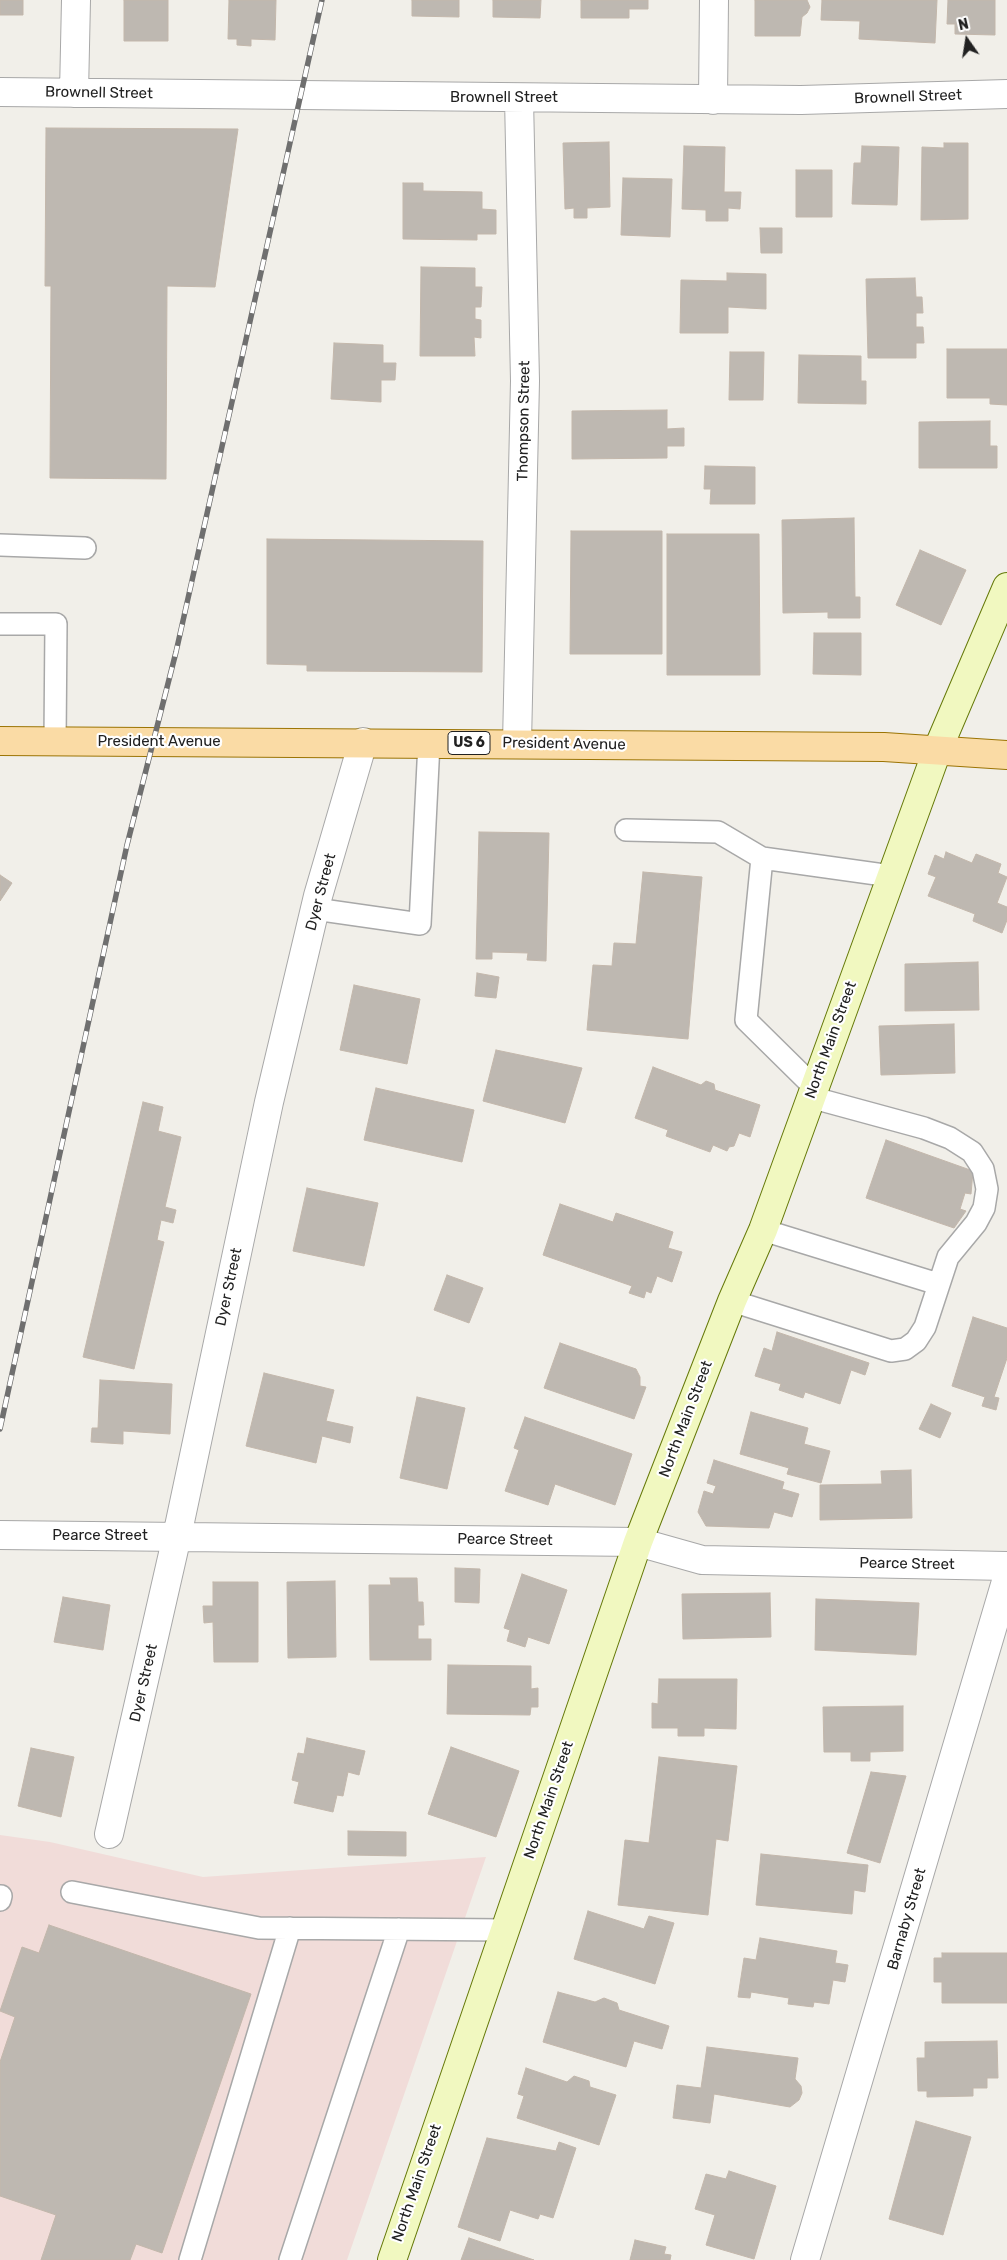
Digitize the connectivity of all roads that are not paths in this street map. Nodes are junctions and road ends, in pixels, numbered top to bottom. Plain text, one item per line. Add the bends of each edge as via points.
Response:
1 (76, 0) edge
2 (714, 0) edge
3 (0, 92) edge
4 (74, 93) junction
5 (1007, 94) edge
6 (519, 98) junction
7 (713, 100) junction
8 (0, 545) edge
9 (85, 548) dead end
10 (1007, 587) edge
11 (0, 624) edge
12 (0, 740) edge
13 (55, 741) junction
14 (363, 742) junction
15 (429, 743) junction
16 (517, 743) junction
17 (937, 751) junction
18 (1007, 755) edge
19 (626, 830) dead end
20 (762, 858) junction
21 (891, 876) junction
22 (315, 909) junction
23 (812, 1092) junction
24 (762, 1230) junction
25 (938, 1284) junction
26 (732, 1301) junction
27 (0, 1535) edge
28 (177, 1536) junction
29 (638, 1542) junction
30 (1007, 1566) edge
31 (1007, 1578) edge
32 (108, 1834) dead end
33 (72, 1892) dead end
34 (290, 1928) junction
35 (399, 1929) junction
36 (505, 1930) junction
37 (190, 2260) edge
38 (290, 2260) edge
39 (392, 2260) edge
40 (805, 2260) edge

1 - 4 street
2 - 7 street
3 - 4 street, Brownell Street
4 - 6 street, Brownell Street
5 - 7 street, Brownell Street
6 - 7 street, Brownell Street
6 - 16 street, Thompson Street via 525,381
8 - 9 lane
10 - 17 main road, North Main Street
11 - 13 lane via 56,624
12 - 13 main road, President Avenue / US 6
13 - 14 main road, President Avenue / US 6
14 - 15 main road, President Avenue / US 6
14 - 22 street, Dyer Street
15 - 16 main road, President Avenue / US 6
15 - 22 lane via 420,924
16 - 17 main road, President Avenue / US 6 via 884,747
17 - 18 main road, President Avenue / US 6
17 - 21 main road, North Main Street
19 - 20 lane via 718,832
20 - 21 lane
20 - 23 lane via 746,1020
21 - 23 main road, North Main Street
22 - 28 street, Dyer Street via 266,1111
23 - 24 main road, North Main Street
23 - 25 lane via 924,1128 950,1138 972,1152 983,1169 987,1189 984,1208 948,1257
24 - 25 lane
24 - 26 main road, North Main Street
25 - 26 lane via 925,1327 916,1341 906,1349 891,1351
26 - 29 main road, North Main Street
27 - 28 street, Pearce Street
28 - 29 street, Pearce Street
28 - 32 street, Dyer Street
29 - 30 street, Pearce Street via 702,1560
29 - 36 main road, North Main Street
31 - 40 street, Barnaby Street
33 - 34 lane via 259,1928
34 - 35 lane
34 - 37 lane
35 - 36 lane
35 - 38 lane
36 - 39 main road, North Main Street

